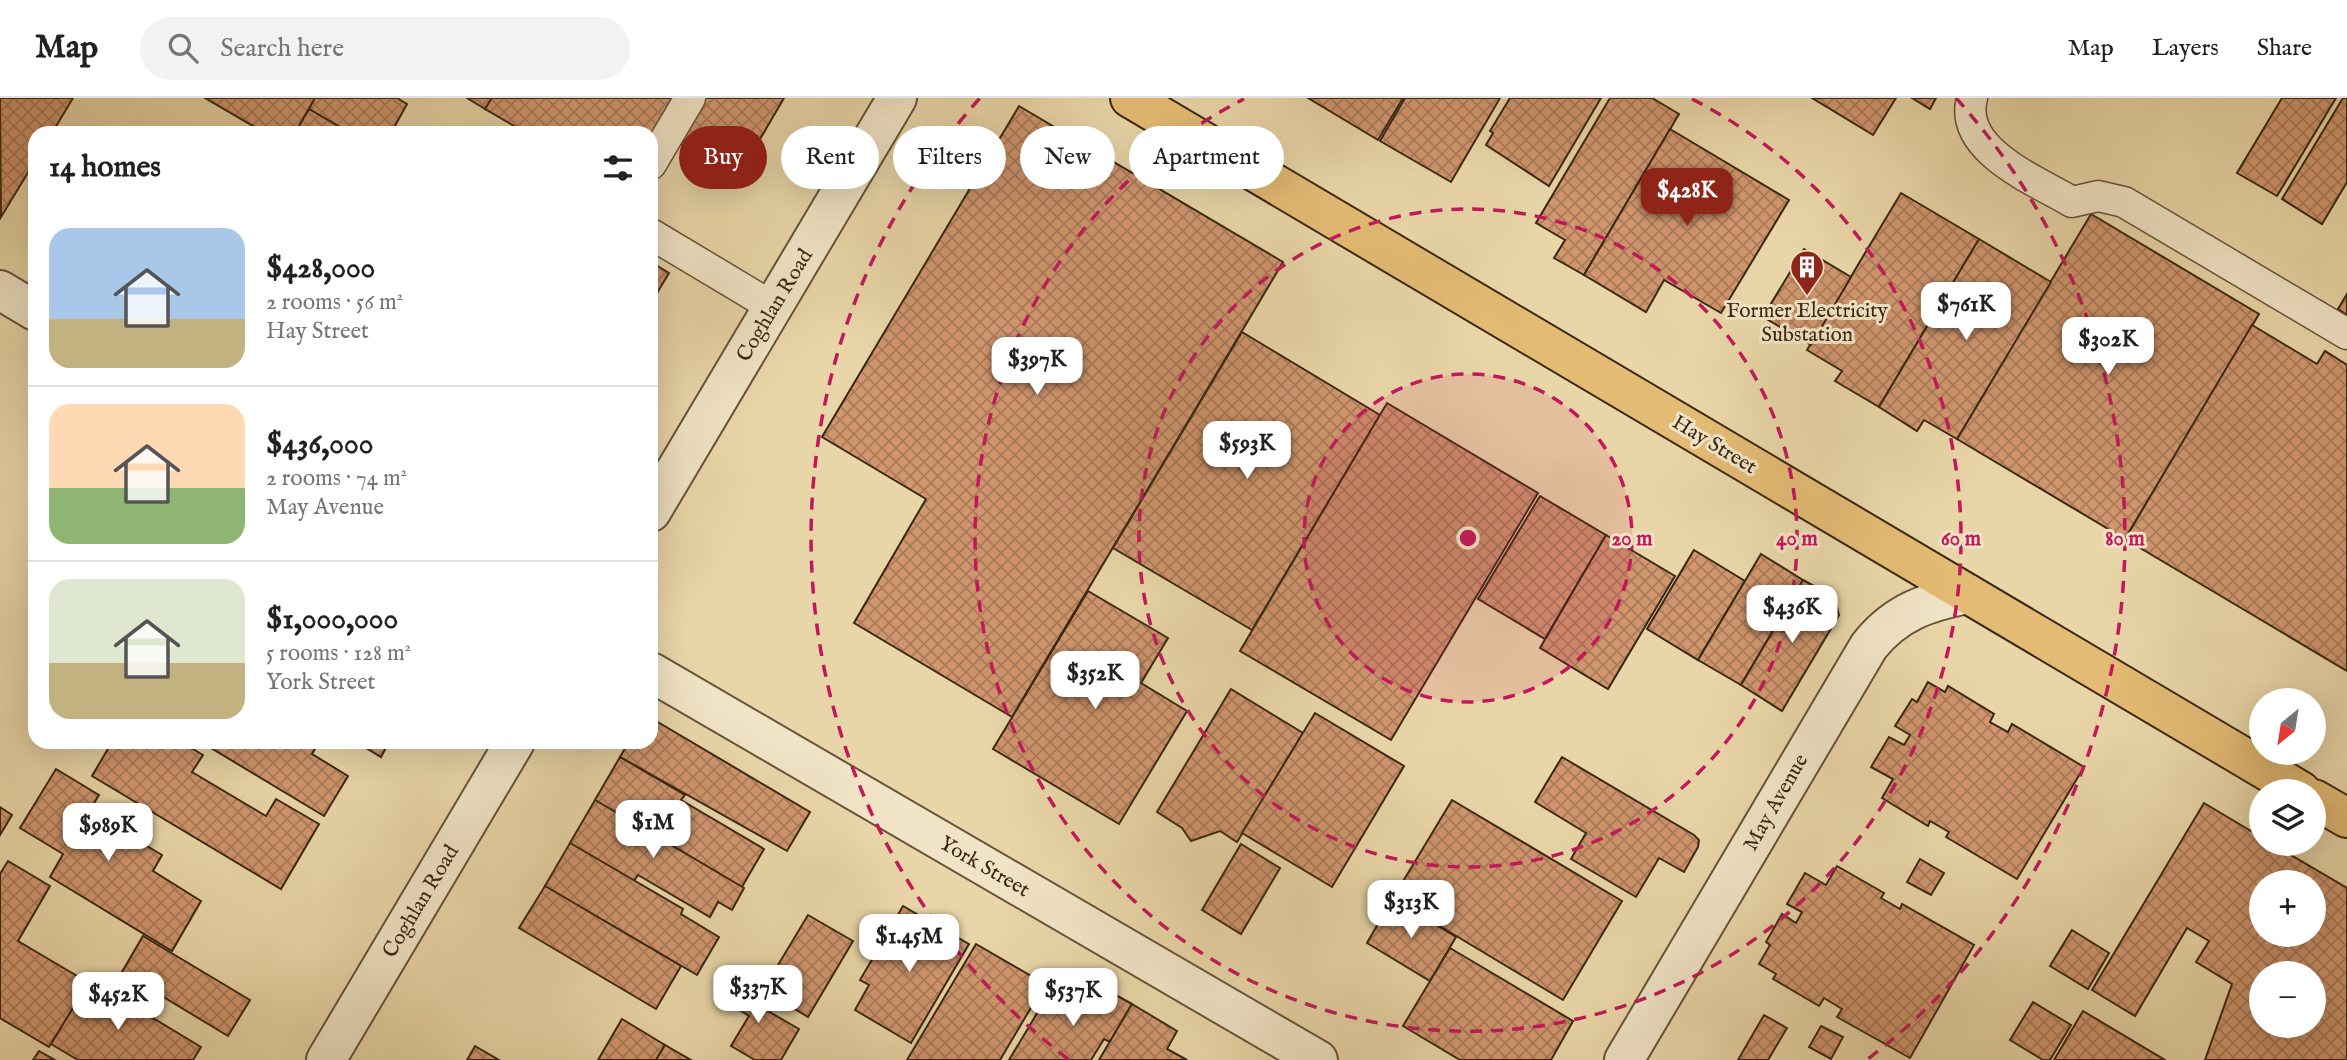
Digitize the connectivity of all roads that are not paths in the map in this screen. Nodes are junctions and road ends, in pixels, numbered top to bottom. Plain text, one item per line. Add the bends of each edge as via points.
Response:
1 (690, 98) edge
2 (897, 98) edge
3 (1130, 98) edge
4 (1972, 98) edge
5 (658, 152) edge
6 (658, 238) edge
7 (0, 290) edge
8 (28, 307) edge
9 (773, 307) junction
10 (2347, 334) edge
11 (658, 500) edge
12 (1968, 594) junction
13 (658, 676) edge
14 (511, 749) edge
15 (2281, 779) edge
16 (2326, 806) edge
17 (2347, 818) edge
18 (326, 1060) edge
19 (1318, 1060) edge
20 (1624, 1060) edge

1 - 5 lane
2 - 9 street, Coghlan Road
3 - 12 main road, Hay Street
4 - 10 lane via 1972,125 1992,153 2072,202 2098,196 2124,202
6 - 9 lane
7 - 8 street
9 - 11 street, Coghlan Road
12 - 15 main road, Hay Street
12 - 20 street, May Avenue via 1906,611 1869,646
13 - 19 street, York Street
14 - 18 street, Coghlan Road
16 - 17 main road

